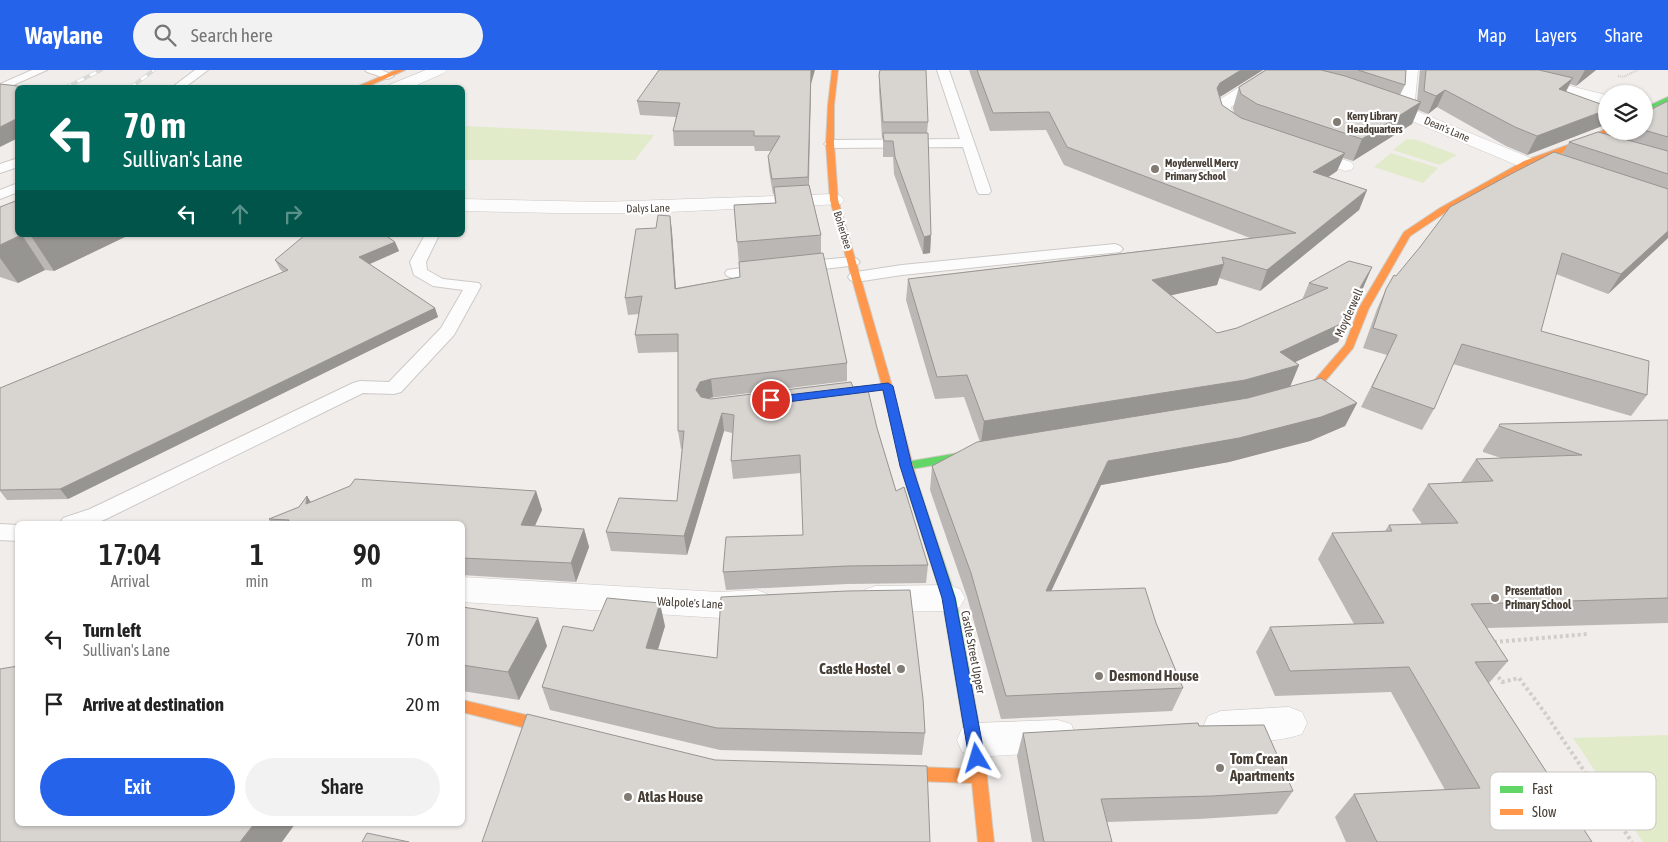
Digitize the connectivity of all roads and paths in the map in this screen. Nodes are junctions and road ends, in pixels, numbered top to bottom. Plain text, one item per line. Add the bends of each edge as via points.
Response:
1 (41, 70) edge
2 (202, 70) edge
3 (371, 70) edge
4 (402, 70) edge
5 (439, 70) edge
6 (835, 70) edge
7 (944, 70) edge
8 (1410, 70) edge
9 (1489, 70) edge
10 (1638, 70) edge
11 (1281, 73) edge
12 (1616, 76) dead end
13 (392, 82) edge
14 (180, 85) edge
15 (374, 85) edge
16 (0, 88) edge
17 (1362, 98) edge
18 (1598, 98) edge
19 (1668, 99) edge
20 (1653, 106) edge
21 (1406, 112) junction
22 (1598, 135) edge
23 (1261, 137) edge
24 (1587, 141) junction
25 (968, 143) junction
26 (830, 144) junction
27 (1289, 147) edge
28 (1612, 149) edge
29 (1531, 161) junction
30 (15, 163) edge
31 (1345, 166) edge
32 (1561, 168) edge
33 (0, 170) edge
34 (15, 188) edge
35 (984, 190) dead end
36 (0, 195) edge
37 (834, 200) junction
38 (465, 204) edge
39 (431, 237) edge
40 (1115, 249) dead end
41 (854, 269) junction
42 (732, 273) dead end
43 (878, 387) joint
44 (1284, 399) edge
45 (994, 452) edge
46 (906, 466) junction
47 (80, 521) edge
48 (0, 532) edge
49 (15, 533) edge
50 (465, 589) edge
51 (949, 598) junction
52 (847, 599) edge
53 (788, 602) edge
54 (1588, 634) dead end
55 (1485, 643) edge
56 (1491, 667) edge
57 (465, 707) edge
58 (1289, 723) dead end
59 (1191, 728) edge
60 (577, 734) edge
61 (1093, 734) edge
62 (975, 740) junction
63 (1585, 772) edge
64 (879, 773) edge
65 (979, 776) junction
66 (1624, 830) edge
67 (986, 842) edge
68 (1632, 842) edge

1 - 16 lane
2 - 14 lane
3 - 13 lane
4 - 13 main road
5 - 13 street
6 - 26 main road, Boherbee via 830,105
7 - 25 lane
8 - 21 street
9 - 18 street
10 - 12 path via 1623,77
11 - 23 street via 1222,105 1225,118 1243,131
13 - 15 main road
17 - 21 street, Dean's Lane
19 - 20 main road
21 - 29 street, Dean's Lane
22 - 24 main road, Moyderwell
24 - 28 street
24 - 29 main road, Moyderwell
25 - 26 lane
25 - 35 lane
26 - 37 main road, Boherbee
27 - 31 street
29 - 32 street, Dean's Lane
29 - 44 main road, Moyderwell via 1407,234 1364,308 1350,346 1311,391
30 - 33 lane
34 - 36 lane
37 - 38 street, Dalys Lane via 630,209
37 - 41 main road, Boherbee
39 - 47 lane via 418,262 420,272 439,283 473,286 448,331 394,388 360,386
40 - 41 lane via 902,270
41 - 42 lane
41 - 43 main road, Boherbee
43 - 46 main road, Castle Street Upper
45 - 46 main road
46 - 51 main road, Castle Street Upper
48 - 49 lane
50 - 53 street, Walpole's Lane via 720,605
51 - 52 street
51 - 62 main road, Castle Street Upper
54 - 55 path
56 - 63 path via 1502,682 1519,678
57 - 60 main road
58 - 59 street
61 - 62 street
62 - 65 main road, Castle Street Upper
64 - 65 main road
65 - 67 main road, Castle Street Upper
66 - 68 path

